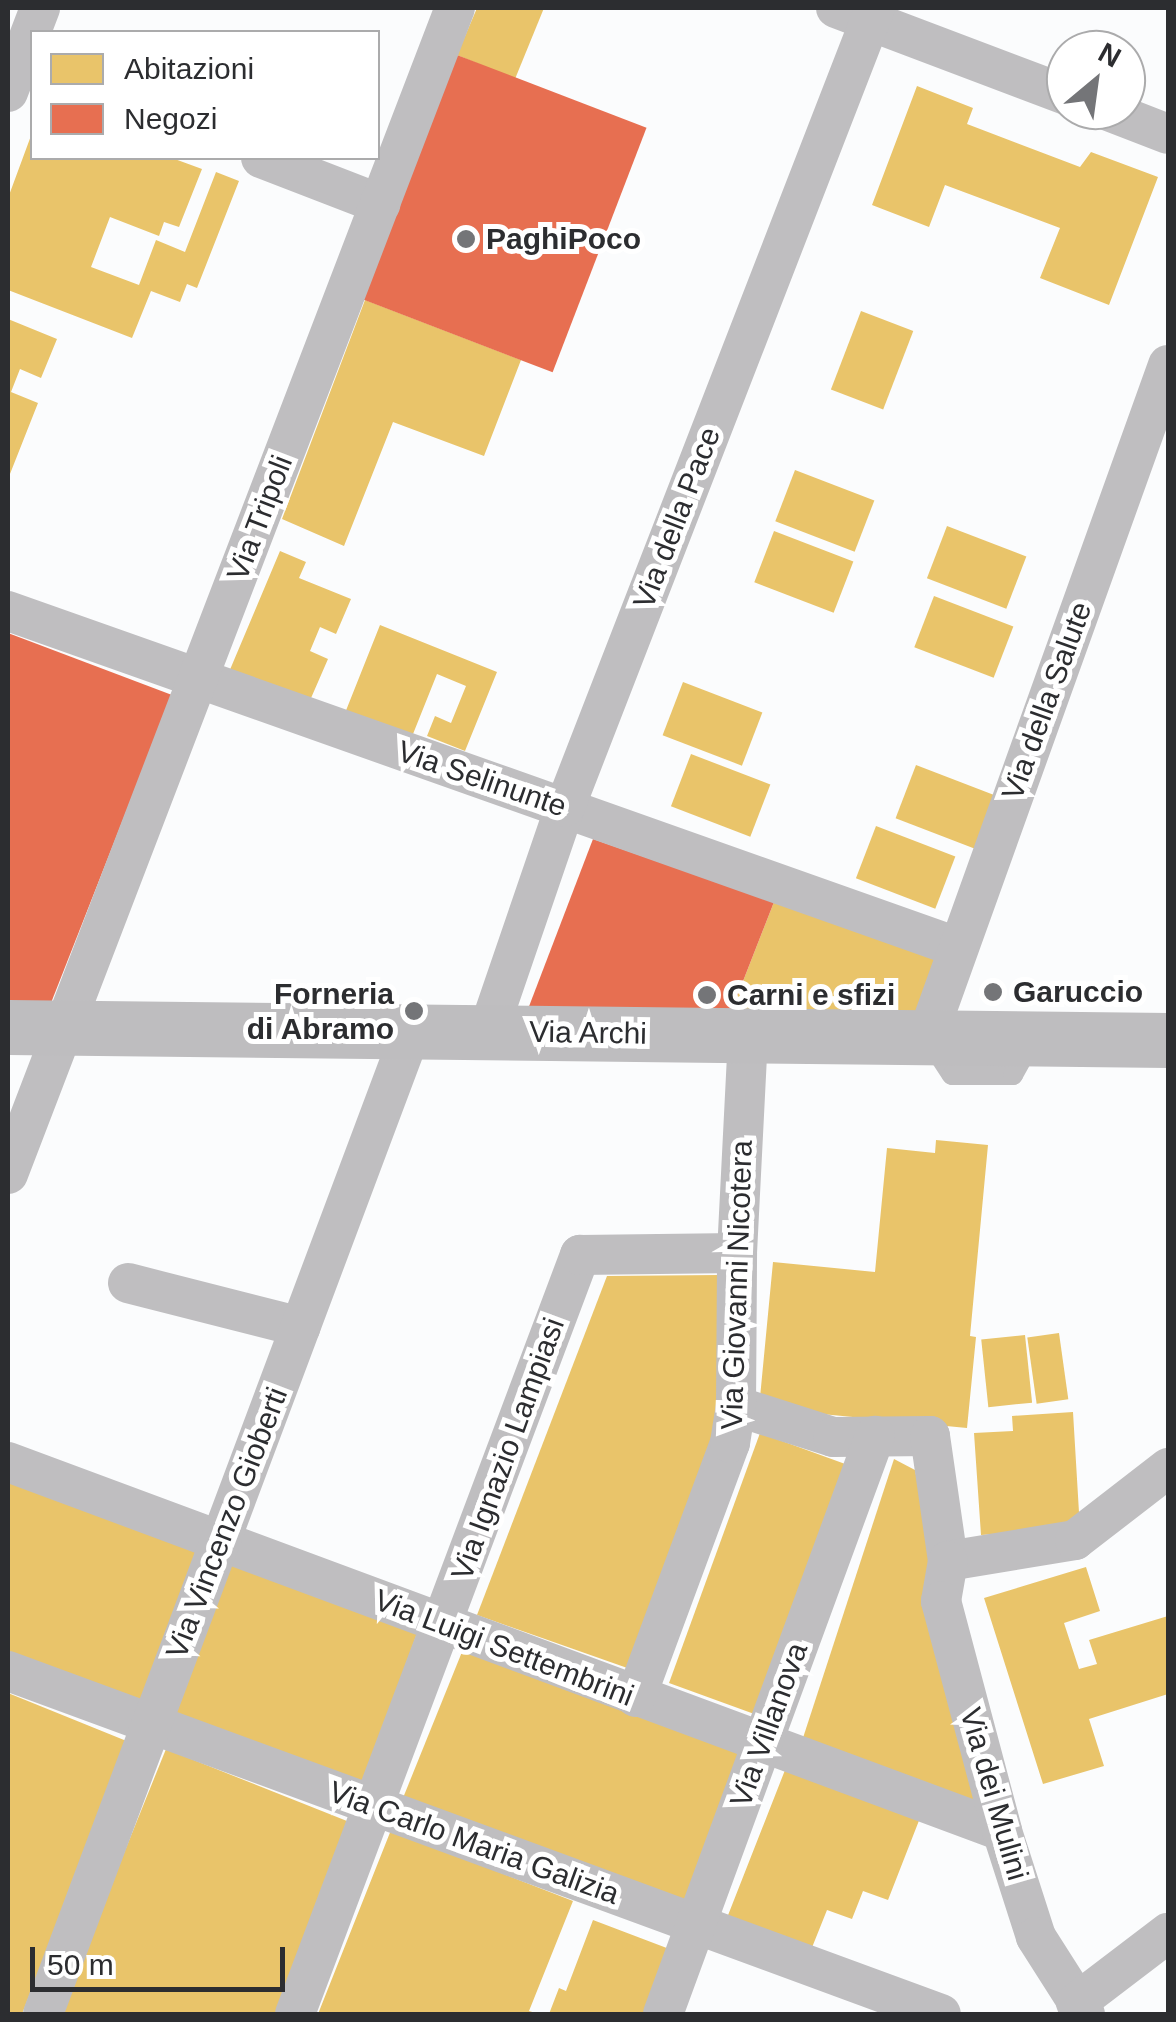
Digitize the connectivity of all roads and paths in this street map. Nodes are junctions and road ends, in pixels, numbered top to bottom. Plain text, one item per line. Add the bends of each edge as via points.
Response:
1 (455, 8) edge
2 (860, 12) edge
3 (30, 35) edge
4 (17, 70) edge
5 (1046, 87) edge
6 (266, 160) edge
7 (380, 204) junction
8 (1168, 365) edge
9 (8, 610) edge
10 (198, 680) junction
11 (564, 807) junction
12 (957, 947) junction
13 (8, 1027) edge
14 (63, 1027) junction
15 (412, 1032) junction
16 (488, 1032) junction
17 (748, 1035) junction
18 (927, 1037) junction
19 (1168, 1040) edge
20 (8, 1174) edge
21 (737, 1254) junction
22 (128, 1282) dead end
23 (300, 1327) junction
24 (736, 1406) junction
25 (875, 1436) junction
26 (8, 1462) edge
27 (1168, 1468) edge
28 (220, 1541) junction
29 (948, 1561) junction
30 (443, 1624) junction
31 (8, 1671) edge
32 (636, 1697) junction
33 (152, 1724) junction
34 (762, 1744) junction
35 (374, 1806) junction
36 (1002, 1831) junction
37 (696, 1924) junction
38 (1168, 1933) edge
39 (1080, 2009) edge
40 (43, 2014) edge
41 (295, 2014) edge
42 (663, 2014) edge
43 (942, 2014) edge

1 - 7 street, Via Tripoli
2 - 5 street
2 - 11 street, Via della Pace
3 - 4 street
6 - 7 street
7 - 10 street, Via Tripoli
8 - 12 street, Via della Salute
9 - 10 street, Via Selinunte
10 - 11 street, Via Selinunte
10 - 14 street, Via Tripoli
11 - 12 street, Via Selinunte
11 - 16 street, Via della Pace
12 - 18 street, Via della Salute
13 - 14 street, Via Archi
14 - 15 street, Via Archi
14 - 20 street, Via Tripoli
15 - 16 street, Via Archi
15 - 23 street, Via Vincenzo Gioberti
16 - 17 street, Via Archi
17 - 18 street, Via Archi
17 - 21 street, Via Giovanni Nicotera
18 - 19 street, Via Archi
21 - 24 street, Via Giovanni Nicotera
21 - 30 street, Via Ignazio Lampiasi via 580,1255
22 - 23 street
23 - 28 street, Via Vincenzo Gioberti
24 - 25 street via 833,1437
24 - 32 street, Via Giovanni Nicotera via 730,1443
25 - 29 street, Via dei Mulini via 930,1436
25 - 34 street, Via Villanova
26 - 28 street, Via Luigi Settembrini
27 - 29 street via 1075,1540
28 - 30 street, Via Luigi Settembrini
28 - 33 street, Via Vincenzo Gioberti
29 - 36 street, Via dei Mulini via 941,1601
30 - 32 street, Via Luigi Settembrini
30 - 35 street, Via Ignazio Lampiasi
31 - 33 street, Via Carlo Maria Galizia
32 - 34 street, Via Luigi Settembrini
33 - 35 street, Via Carlo Maria Galizia
33 - 40 street, Via Vincenzo Gioberti
34 - 36 street, Via Luigi Settembrini
34 - 37 street, Via Villanova
35 - 37 street, Via Carlo Maria Galizia
35 - 41 street, Via Ignazio Lampiasi
36 - 39 street, Via dei Mulini via 1036,1937
37 - 42 street, Via Villanova
37 - 43 street, Via Carlo Maria Galizia
38 - 39 street

